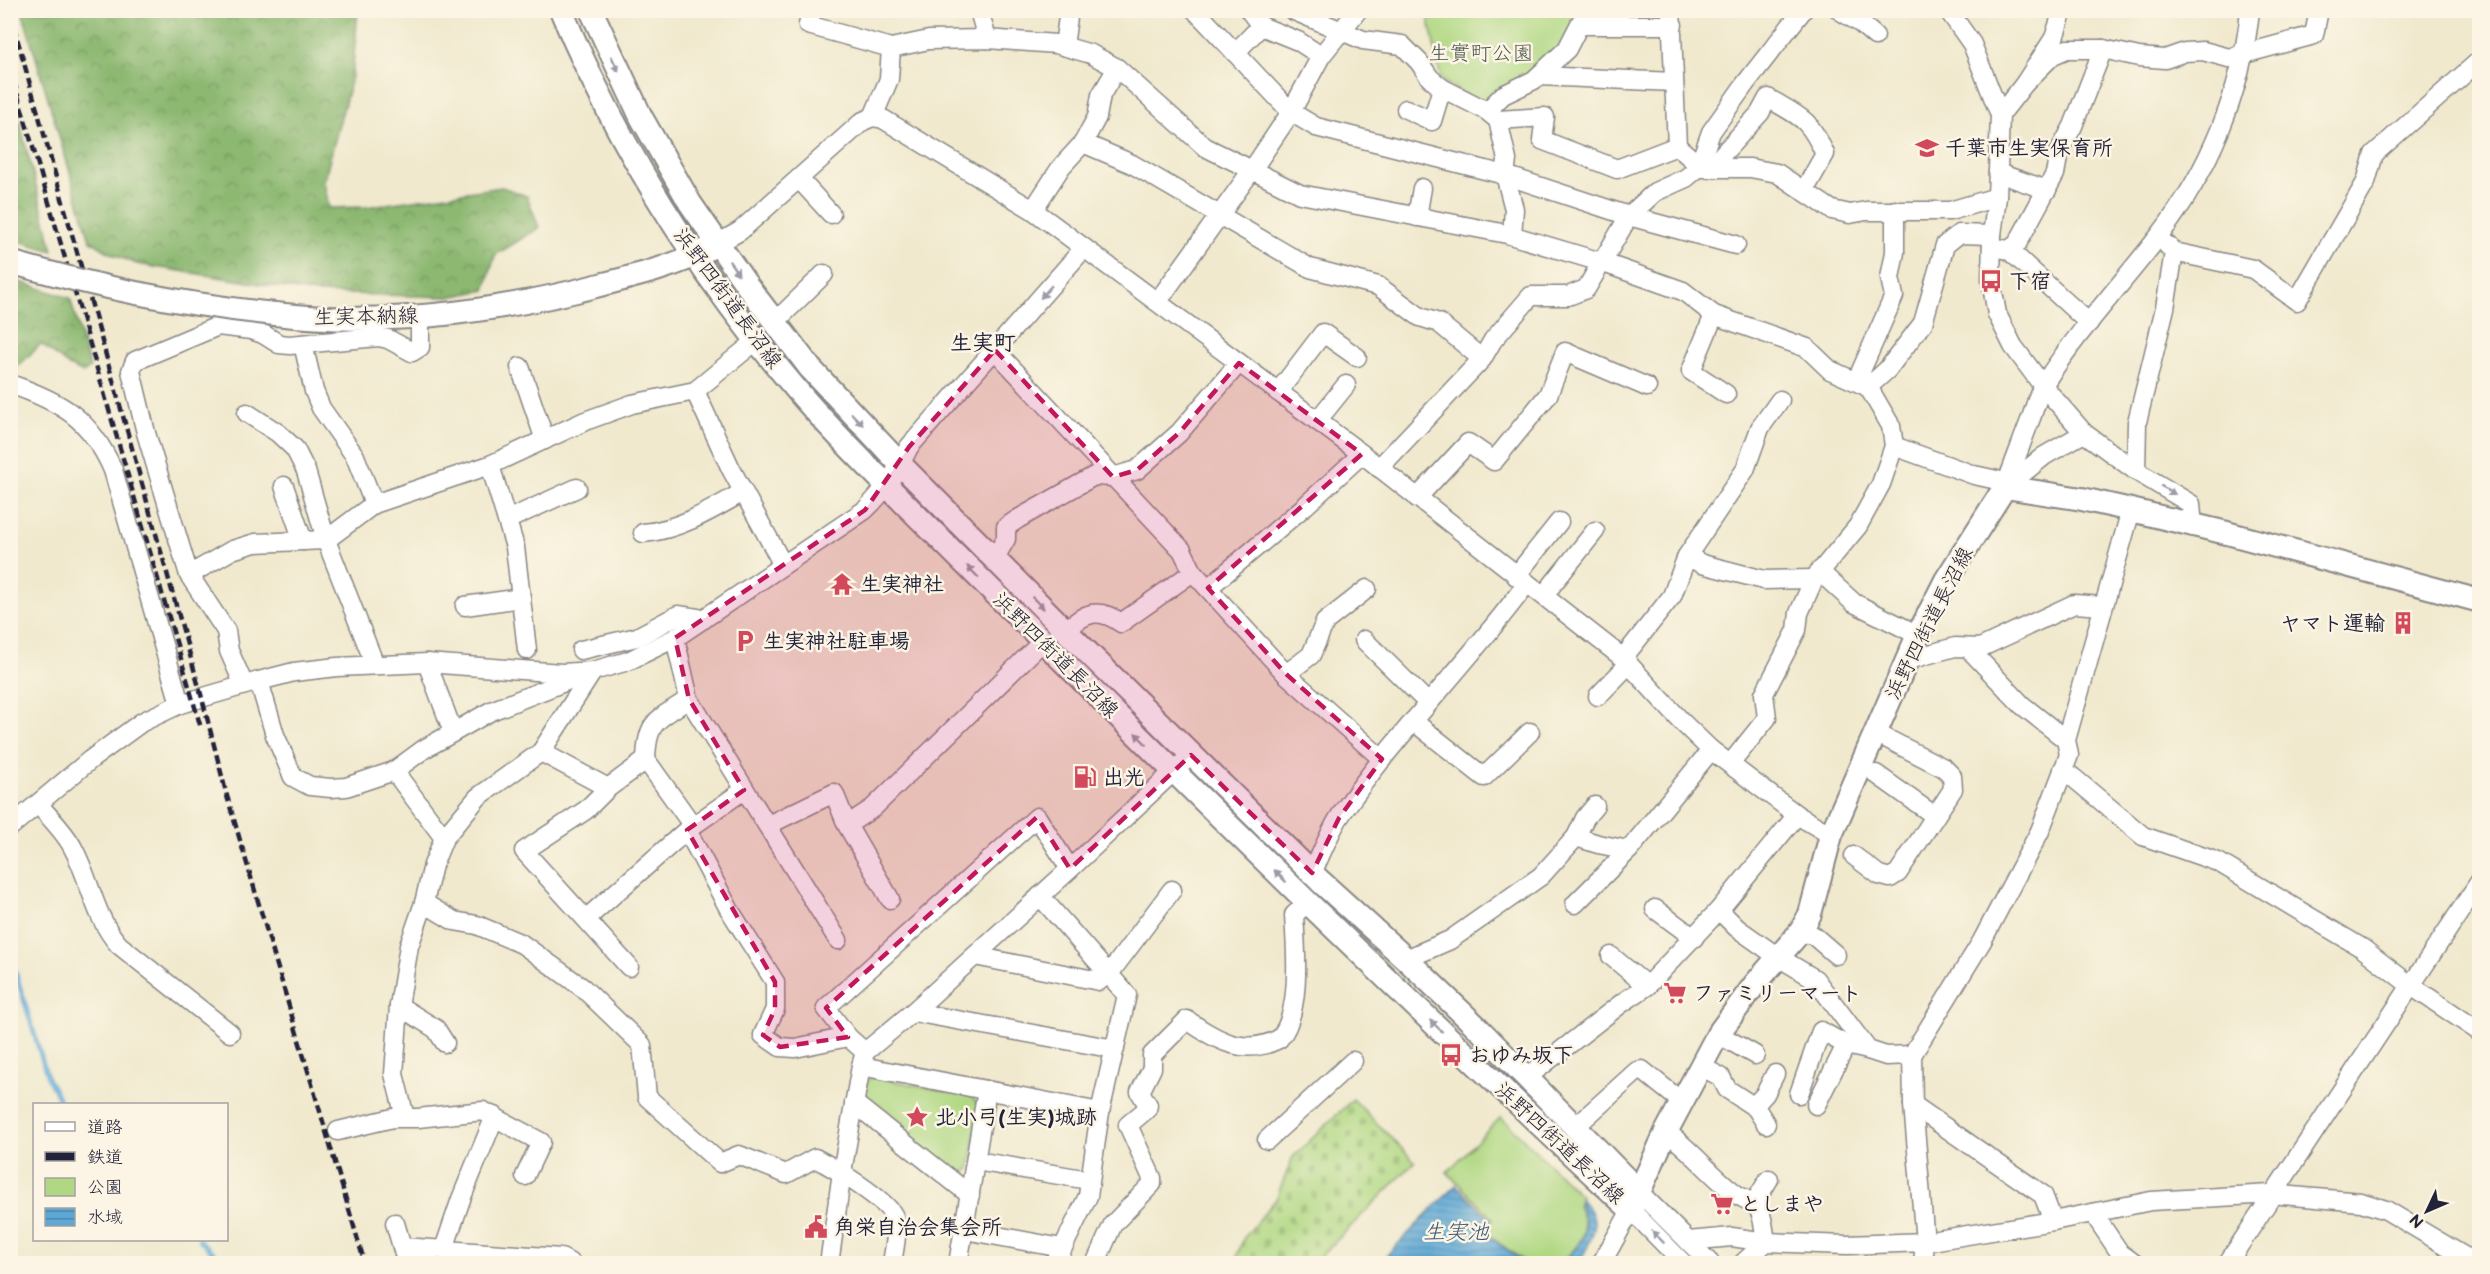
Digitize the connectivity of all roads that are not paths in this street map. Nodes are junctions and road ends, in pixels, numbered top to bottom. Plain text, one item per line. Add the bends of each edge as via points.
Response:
1 (561, 10) edge
2 (591, 10) edge
3 (812, 10) edge
4 (979, 10) edge
5 (1069, 10) edge
6 (1195, 10) edge
7 (1249, 10) edge
8 (1292, 10) edge
9 (1358, 10) edge
10 (1803, 10) edge
11 (1839, 10) edge
12 (1948, 10) edge
13 (2063, 10) edge
14 (2250, 10) edge
15 (2319, 10) edge
16 (1583, 18) edge
17 (1672, 18) edge
18 (1261, 26) junction
19 (1342, 31) junction
20 (1875, 36) dead end
21 (987, 39) junction
22 (1064, 46) junction
23 (891, 48) junction
24 (2103, 49) junction
25 (1235, 53) junction
26 (2243, 55) junction
27 (1321, 56) junction
28 (2480, 60) edge
29 (1117, 68) junction
30 (1539, 76) junction
31 (1674, 82) junction
32 (2025, 83) junction
33 (1442, 88) junction
34 (1406, 109) dead end
35 (1291, 112) junction
36 (2000, 115) junction
37 (1492, 116) junction
38 (873, 117) junction
39 (1083, 143) junction
40 (1677, 146) junction
41 (1704, 168) junction
42 (1252, 170) junction
43 (1998, 173) junction
44 (1505, 176) junction
45 (799, 178) junction
46 (1422, 188) dead end
47 (2047, 190) junction
48 (1804, 191) junction
49 (1997, 197) junction
50 (1033, 210) junction
51 (1895, 210) junction
52 (831, 214) dead end
53 (1221, 214) junction
54 (1629, 216) junction
55 (1417, 217) junction
56 (1512, 235) junction
57 (2160, 235) junction
58 (717, 244) junction
59 (1998, 244) junction
60 (1736, 245) dead end
61 (1084, 248) junction
62 (2174, 252) junction
63 (695, 256) junction
64 (10, 262) edge
65 (1601, 262) junction
66 (824, 274) dead end
67 (1158, 301) junction
68 (417, 315) junction
69 (1714, 315) junction
70 (775, 322) junction
71 (2089, 323) junction
72 (756, 341) junction
73 (303, 344) junction
74 (996, 350) junction
75 (1357, 357) dead end
76 (1482, 359) junction
77 (1239, 363) junction
78 (520, 367) dead end
79 (10, 384) edge
80 (1346, 384) dead end
81 (2043, 386) junction
82 (1647, 387) dead end
83 (1868, 387) junction
84 (695, 391) junction
85 (1278, 392) junction
86 (1726, 394) dead end
87 (1780, 400) dead end
88 (247, 413) dead end
89 (1317, 421) junction
90 (2084, 433) junction
91 (545, 440) junction
92 (1894, 446) junction
93 (1362, 454) junction
94 (490, 465) junction
95 (901, 465) junction
96 (1379, 468) junction
97 (2136, 471) junction
98 (1113, 477) junction
99 (886, 485) junction
100 (284, 486) dead end
101 (2005, 487) junction
102 (577, 488) dead end
103 (743, 492) junction
104 (1417, 498) junction
105 (375, 504) junction
106 (2131, 510) junction
107 (507, 520) junction
108 (1559, 522) dead end
109 (2193, 526) junction
110 (1595, 531) dead end
111 (643, 533) dead end
112 (326, 540) junction
113 (303, 541) junction
114 (1687, 556) junction
115 (994, 559) junction
116 (783, 565) junction
117 (1193, 572) junction
118 (189, 575) junction
119 (1817, 575) junction
120 (1521, 579) junction
121 (1208, 588) junction
122 (1367, 589) dead end
123 (1544, 595) junction
124 (521, 598) junction
125 (2480, 601) edge
126 (465, 606) dead end
127 (2103, 606) junction
128 (704, 619) junction
129 (1066, 631) junction
130 (1918, 635) junction
131 (675, 638) junction
132 (1364, 640) dead end
133 (1043, 641) junction
134 (1969, 649) junction
135 (527, 650) dead end
136 (581, 650) dead end
137 (1908, 660) junction
138 (1626, 661) junction
139 (427, 663) junction
140 (375, 665) junction
141 (593, 671) junction
142 (1286, 674) junction
143 (251, 683) junction
144 (1598, 696) dead end
145 (689, 699) junction
146 (1428, 703) junction
147 (180, 704) junction
148 (1413, 721) junction
149 (453, 732) junction
150 (1530, 732) dead end
151 (1874, 732) junction
152 (2066, 740) junction
153 (1712, 750) junction
154 (541, 752) junction
155 (1191, 755) junction
156 (1382, 759) junction
157 (646, 760) junction
158 (1731, 763) junction
159 (2063, 769) junction
160 (394, 771) junction
161 (1174, 771) junction
162 (1876, 774) dead end
163 (608, 788) junction
164 (744, 790) junction
165 (38, 804) junction
166 (1595, 806) dead end
167 (1797, 815) junction
168 (1935, 816) junction
169 (768, 825) junction
170 (848, 825) junction
171 (10, 827) edge
172 (690, 828) junction
173 (1831, 835) junction
174 (1576, 837) junction
175 (444, 838) junction
176 (1629, 850) junction
177 (1854, 856) dead end
178 (1070, 869) junction
179 (1312, 873) junction
180 (2480, 881) edge
181 (1172, 890) dead end
182 (1040, 896) junction
183 (890, 899) dead end
184 (424, 903) junction
185 (1307, 903) junction
186 (1575, 904) dead end
187 (1655, 909) dead end
188 (1719, 910) junction
189 (587, 918) junction
190 (1801, 931) junction
191 (1694, 938) junction
192 (837, 940) dead end
193 (1836, 955) dead end
194 (975, 956) junction
195 (1611, 956) dead end
196 (1778, 957) junction
197 (1406, 958) junction
198 (629, 966) dead end
199 (1109, 974) junction
200 (2410, 985) junction
201 (1647, 986) junction
202 (399, 1006) junction
203 (913, 1012) junction
204 (2480, 1032) edge
205 (230, 1033) dead end
206 (1718, 1034) junction
207 (848, 1037) junction
208 (445, 1043) dead end
209 (1846, 1045) junction
210 (1114, 1049) junction
211 (1868, 1050) junction
212 (1755, 1055) dead end
213 (1912, 1055) junction
214 (863, 1059) junction
215 (1353, 1061) dead end
216 (1700, 1066) junction
217 (1776, 1074) dead end
218 (1526, 1078) junction
219 (987, 1090) junction
220 (1799, 1094) dead end
221 (1682, 1102) junction
222 (854, 1103) junction
223 (1816, 1105) dead end
224 (1913, 1105) junction
225 (1754, 1106) junction
226 (495, 1116) junction
227 (405, 1117) junction
228 (1100, 1117) junction
229 (1766, 1124) dead end
230 (1128, 1125) junction
231 (1574, 1128) junction
232 (338, 1131) dead end
233 (1666, 1131) junction
234 (1268, 1140) dead end
235 (976, 1161) junction
236 (842, 1172) junction
237 (525, 1176) dead end
238 (1769, 1179) dead end
239 (1089, 1180) junction
240 (2271, 1194) junction
241 (970, 1195) junction
242 (1636, 1201) junction
243 (1757, 1207) junction
244 (2093, 1213) junction
245 (2053, 1221) junction
246 (395, 1223) dead end
247 (964, 1230) junction
248 (1688, 1240) junction
249 (1766, 1242) junction
250 (1925, 1242) junction
251 (444, 1249) junction
252 (405, 1255) edge
253 (1059, 1256) edge
254 (2464, 1261) edge
255 (572, 1263) edge
256 (829, 1263) edge
257 (892, 1263) edge
258 (958, 1263) edge
259 (1095, 1263) edge
260 (1601, 1263) edge
261 (1684, 1263) edge
262 (1711, 1263) edge
263 (1742, 1263) edge
264 (1923, 1263) edge
265 (2135, 1263) edge
266 (2227, 1263) edge

1 - 63 main road, 浜野四街道長沼線 via 620,133
2 -> 58 main road, 浜野四街道長沼線 via 663,158
3 - 23 street via 808,25
4 - 21 street
5 - 22 street
6 - 25 street
7 - 18 street
8 - 19 street
9 - 19 street
10 - 41 street via 1711,132
11 - 20 street
12 - 36 street via 1972,44
13 - 32 street via 2054,38
14 - 26 street
15 - 26 street via 2314,35
16 - 17 street
16 - 30 street via 1568,49
17 - 31 street
18 - 25 street
18 - 27 street via 1298,41
19 - 27 street
19 - 33 street via 1363,40 1402,45
21 - 22 street
21 - 23 street via 929,40
22 - 29 street
23 - 38 street via 889,79
24 - 26 street via 2165,59 2203,51 2229,58
24 - 32 street via 2067,49 2053,55
24 - 47 street
25 - 35 street
26 - 57 street via 2221,129
27 - 35 street
28 - 62 street via 2374,154 2366,182 2296,301 2253,269
29 - 39 street via 1101,95 1097,117
29 - 42 street via 1205,147
30 - 31 street
30 - 37 street via 1503,95
31 - 40 street
32 - 36 street
33 - 34 street via 1432,121
33 - 37 street
35 - 42 street
35 - 44 street via 1316,127
36 - 43 street
37 - 40 street via 1545,117 1542,140 1617,169
37 - 44 street via 1507,160
38 - 45 street via 863,121
38 - 50 street via 883,119
39 - 50 street via 1061,167
39 - 53 street via 1132,164
40 - 41 street
41 - 48 street via 1750,168 1778,173
41 - 48 street via 1760,113 1768,98 1808,122 1825,154
41 - 54 street via 1655,192
42 - 53 street
42 - 55 street via 1300,194
43 - 47 street
43 - 49 street
44 - 54 street
44 - 56 street via 1514,209
45 - 52 street
45 - 58 street via 740,231
46 - 55 street
47 - 59 street via 2017,244
48 - 51 street via 1832,210 1850,214
49 - 51 street via 1950,211
49 - 59 street
50 - 61 street
51 - 83 street via 1895,252 1890,278 1894,296 1860,373
53 - 67 street
53 - 76 street via 1310,268 1378,286 1420,316 1439,323
54 - 60 street
54 - 65 street
55 - 56 street
56 - 65 street
57 - 62 street
57 - 71 street
58 - 63 main road, 生実本納線
58 -> 70 main road, 浜野四街道長沼線
59 - 71 street
59 - 81 street via 1991,281 1997,314 2013,346
59 - 83 street via 1959,234 1945,245 1923,323 1887,370
61 - 67 street
61 -> 74 street
62 - 97 street via 2165,308 2137,422
63 - 68 main road, 生実本納線 via 565,294 474,310
63 - 72 main road, 浜野四街道長沼線
64 - 68 main road, 生実本納線, bridge via 216,307 344,318
65 - 69 street via 1683,291
65 - 76 street via 1586,289 1568,296 1531,296 1492,340
66 - 70 street
67 - 77 street
68 - 73 street via 420,347 412,352 378,337
69 - 83 street via 1807,348 1830,370
69 - 86 street via 1691,371
70 -> 95 main road, 浜野四街道長沼線 via 810,368
71 - 81 street
72 - 84 street
72 - 99 main road, 浜野四街道長沼線 via 835,433
73 - 105 street via 321,408 355,456
73 - 118 street via 279,344 263,333 218,326 135,361 131,371 143,422
74 - 95 street via 909,447
74 - 98 street
75 - 85 street via 1323,333
76 - 96 street
77 - 85 street
77 - 98 street via 1179,433 1137,470
78 - 91 street
79 - 147 street via 52,400 81,420 104,449
80 - 89 street
81 - 90 street
81 - 101 street
82 - 104 street via 1565,352 1548,395 1494,461 1468,443
83 - 92 street via 1891,426
84 - 91 street via 632,404
84 - 103 street
85 - 89 street
87 - 114 street via 1760,428 1745,470
88 - 112 street via 295,449 306,471
89 - 93 street
90 - 97 street
90 - 101 street via 2044,456
91 - 94 street
92 - 101 street via 1997,480
92 - 119 street via 1881,484 1858,526
93 - 96 street
93 - 121 street
94 - 105 street
94 - 107 street
95 - 99 street
95 - 115 main road, 浜野四街道長沼線
96 - 104 street
97 -> 109 street via 2191,504
98 - 115 street via 1094,476 1006,527 1006,539
98 - 117 street via 1182,550
99 - 116 street via 865,510
133 -> 99 main road, 浜野四街道長沼線
100 - 113 street
101 - 106 main road
101 - 130 main road, 浜野四街道長沼線 via 1946,580
102 - 107 street
103 - 111 street via 703,515 657,532
103 - 116 street
104 - 120 street
105 - 112 street
106 - 109 main road
106 - 127 street
107 - 124 street via 515,547
108 - 120 street
109 - 125 main road
110 - 123 street
112 - 113 street
112 - 140 street
113 - 118 street via 255,543 232,550
114 - 119 street via 1702,564 1764,580
114 - 138 street via 1672,596
115 -> 129 main road, 浜野四街道長沼線
116 - 128 street
117 - 121 street
117 - 129 street via 1121,623 1109,615 1090,614 1078,618
118 - 143 street via 226,630 229,651
119 - 130 street via 1854,603
119 - 158 street via 1799,613 1797,630 1764,694 1767,718
120 - 123 street
120 - 146 street via 1503,616
121 - 142 street
122 - 142 street via 1325,622 1311,655
123 - 138 street
124 - 126 street
124 - 135 street
127 - 134 street via 2074,604 1980,648
127 - 152 street
128 - 131 street
128 - 136 street via 678,615 637,637
129 - 155 main road, 浜野四街道長沼線
130 - 137 main road, 浜野四街道長沼線
131 - 141 street via 628,661
131 - 145 street
132 - 146 street
161 -> 133 main road, 浜野四街道長沼線
133 - 170 street via 873,808
134 - 137 street via 1955,647
134 - 152 street via 2022,705
137 - 151 main road, 浜野四街道長沼線
138 - 144 street
138 - 153 street
139 - 140 street
139 - 141 street via 562,674
139 - 149 street
140 - 143 street via 294,672
141 - 149 street via 491,711
141 - 154 street
142 - 156 street
143 - 147 street
143 - 160 street via 293,777 310,786 332,788
145 - 157 street via 658,719 647,737
145 - 164 street
146 - 148 street
147 - 165 street via 128,731
148 - 150 street via 1484,777
148 - 156 street
149 - 160 street
151 - 168 street via 1944,768 1952,776 1953,789
151 - 173 main road, 浜野四街道長沼線
152 - 159 street via 2069,755
153 - 158 street
153 - 176 street
154 - 163 street
154 - 175 street via 478,797
155 - 161 street
155 - 179 main road, 浜野四街道長沼線
156 - 179 street via 1339,818
157 - 163 street
157 - 172 street
158 - 167 street
159 - 200 street via 2143,836 2218,862 2362,948
159 - 213 street via 2040,831 1982,941
160 - 175 street
161 - 178 street
185 -> 161 main road, 浜野四街道長沼線
162 - 168 street
163 - 189 street via 586,810 524,851
164 - 169 street
164 - 172 street
165 - 171 street
165 - 205 street via 73,846 107,932
166 - 174 street
167 - 173 street
167 - 188 street
168 - 177 street via 1898,873 1890,878 1879,875
169 - 170 street via 834,793
169 - 192 street
170 - 183 street
172 - 189 street
172 - 207 street via 729,909 775,982 775,1009 763,1035 780,1047 795,1048
173 - 190 main road, 浜野四街道長沼線 via 1810,914
174 - 176 street
174 - 197 street via 1518,894 1450,940
175 - 184 street
176 - 186 street
178 - 182 street
178 - 207 street via 1037,817 826,1008
179 - 197 main road, 浜野四街道長沼線
180 - 200 street
181 - 199 street
182 - 194 street
182 - 199 street
184 - 202 street via 409,946
184 - 236 street via 454,921 477,925 522,944 583,988 642,1045 647,1097 720,1163 739,1155 786,1174 815,1158
185 - 230 street via 1294,915 1296,983 1284,1034 1270,1044 1244,1046 1218,1041 1187,1020 1152,1055 1152,1068 1140,1092 1147,1109
242 -> 185 main road, 浜野四街道長沼線
187 - 191 street
188 - 191 street
188 - 196 street
189 - 198 street
190 - 193 street via 1814,936
190 - 196 main road, 浜野四街道長沼線
191 - 201 street
194 - 199 street via 1100,981
194 - 203 street
195 - 201 street
196 - 206 main road, 浜野四街道長沼線
196 - 211 street via 1815,979
197 - 218 main road, 浜野四街道長沼線
199 - 210 street via 1127,995
200 - 204 street
200 - 240 street
201 - 218 street
202 - 208 street via 436,1029
202 - 227 street via 394,1074
203 - 210 street
203 - 214 street
206 - 212 street
206 - 216 main road, 浜野四街道長沼線
207 - 214 street
209 - 211 street
209 - 220 street via 1821,1031
209 - 223 street
210 - 228 street
211 - 213 street via 1886,1056
213 - 224 street
214 - 219 street
214 - 222 street
215 - 234 street
216 - 221 main road, 浜野四街道長沼線
216 - 225 street via 1721,1077 1727,1089
217 - 225 street
218 - 231 main road, 浜野四街道長沼線
219 - 228 street
219 - 235 street
221 - 231 street via 1642,1070 1637,1071
221 - 233 main road, 浜野四街道長沼線
222 - 236 street
222 - 241 street
224 - 245 street via 2043,1195
224 - 250 street
225 - 229 street
226 - 227 street via 483,1111
226 - 237 street via 541,1142
226 - 251 street
227 - 232 street
228 - 230 street
228 - 239 street
230 - 259 street via 1152,1184 1113,1224
231 - 242 main road, 浜野四街道長沼線
233 - 242 main road, 浜野四街道長沼線
233 - 243 street via 1687,1146 1722,1183
235 - 239 street
235 - 241 street
236 - 256 street
236 - 257 street via 893,1213 897,1227
238 - 243 street via 1758,1197
239 - 253 street via 1088,1196
240 - 244 street via 2151,1201
240 - 254 street via 2361,1202 2386,1210
240 - 266 street
241 - 247 street
242 - 248 street
242 - 260 street
261 -> 242 street
243 - 249 street
244 - 245 street
244 - 265 street via 2120,1253
245 - 250 street
246 - 252 street
247 - 253 street
247 - 258 street
248 - 249 street via 1732,1237
248 - 262 street
249 - 250 street
249 - 263 street
250 - 264 street
251 - 252 street
251 - 255 street via 561,1258

